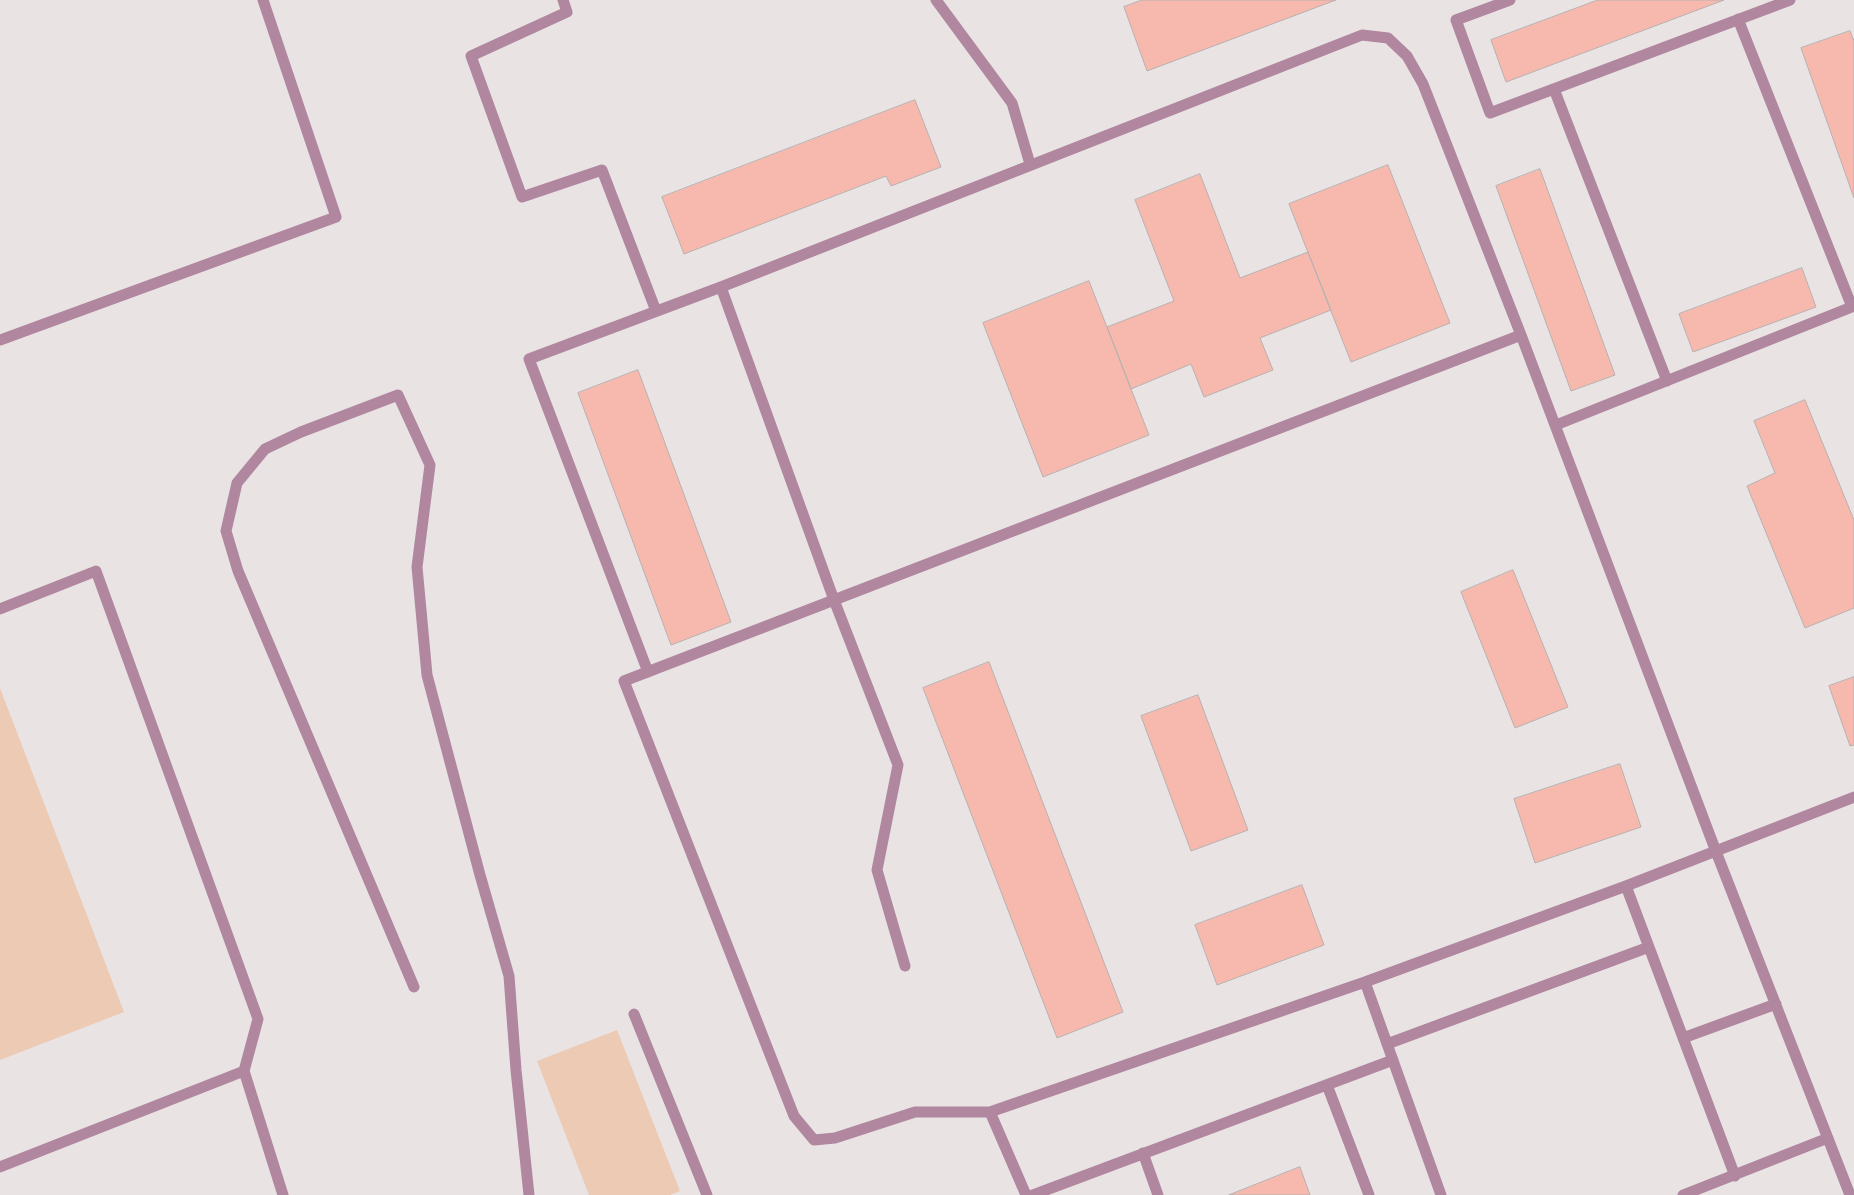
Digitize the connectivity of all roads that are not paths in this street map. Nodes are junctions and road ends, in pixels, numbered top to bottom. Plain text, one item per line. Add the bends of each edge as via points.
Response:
1 (263, 0) edge
2 (563, 0) edge
3 (936, 0) edge
4 (1510, 0) edge
5 (1790, 0) edge
6 (1738, 19) junction
7 (1554, 89) junction
8 (1030, 164) junction
9 (721, 287) junction
10 (1853, 307) edge
11 (656, 311) junction
12 (1521, 335) junction
13 (0, 340) edge
14 (1667, 381) junction
15 (1556, 425) junction
16 (834, 600) junction
17 (0, 609) edge
18 (648, 672) junction
19 (1854, 796) edge
20 (1715, 850) junction
21 (1626, 886) junction
22 (1650, 947) junction
23 (905, 966) dead end
24 (1366, 982) junction
25 (414, 987) dead end
26 (1776, 1004) junction
27 (634, 1014) dead end
28 (1684, 1038) junction
29 (1387, 1044) junction
30 (1393, 1060) junction
31 (244, 1071) junction
32 (1327, 1085) junction
33 (990, 1112) junction
34 (1828, 1138) junction
35 (1143, 1153) junction
36 (0, 1167) edge
37 (1735, 1176) junction
38 (283, 1195) edge
39 (529, 1195) edge
40 (707, 1195) edge
41 (1026, 1195) edge
42 (1033, 1195) edge
43 (1158, 1195) edge
44 (1369, 1195) edge
45 (1442, 1195) edge
46 (1683, 1195) edge
47 (1850, 1195) edge

1 - 13 lane via 336,217
2 - 11 lane via 567,12 471,56 522,197 602,170
3 - 8 lane via 1012,103
4 - 7 lane via 1456,20 1490,113
5 - 6 lane
6 - 7 lane
6 - 10 lane
7 - 14 lane
8 - 9 lane
8 - 12 lane via 1362,35 1388,38 1407,56 1423,84
9 - 11 lane
9 - 16 lane
10 - 14 lane
11 - 18 lane via 529,359
12 - 15 lane
12 - 16 lane
14 - 15 lane
15 - 20 lane
16 - 18 lane
16 - 23 lane via 898,766 877,870
17 - 31 lane via 96,571 258,1019
18 - 33 lane via 624,681 794,1116 814,1140 835,1138 915,1112
19 - 20 lane
20 - 21 lane
20 - 26 lane
21 - 22 lane
21 - 24 lane
22 - 28 lane
22 - 29 lane
24 - 29 lane
24 - 33 lane
25 - 39 lane via 238,571 226,531 237,483 265,449 398,394 430,465 417,567 427,675 509,976
26 - 28 lane
26 - 34 lane
27 - 40 lane
28 - 37 lane
29 - 30 lane
30 - 32 lane
30 - 45 lane
31 - 36 lane
31 - 38 lane
32 - 35 lane
32 - 44 lane
33 - 41 lane
34 - 37 lane
34 - 47 lane
35 - 42 lane
35 - 43 lane
37 - 46 lane

